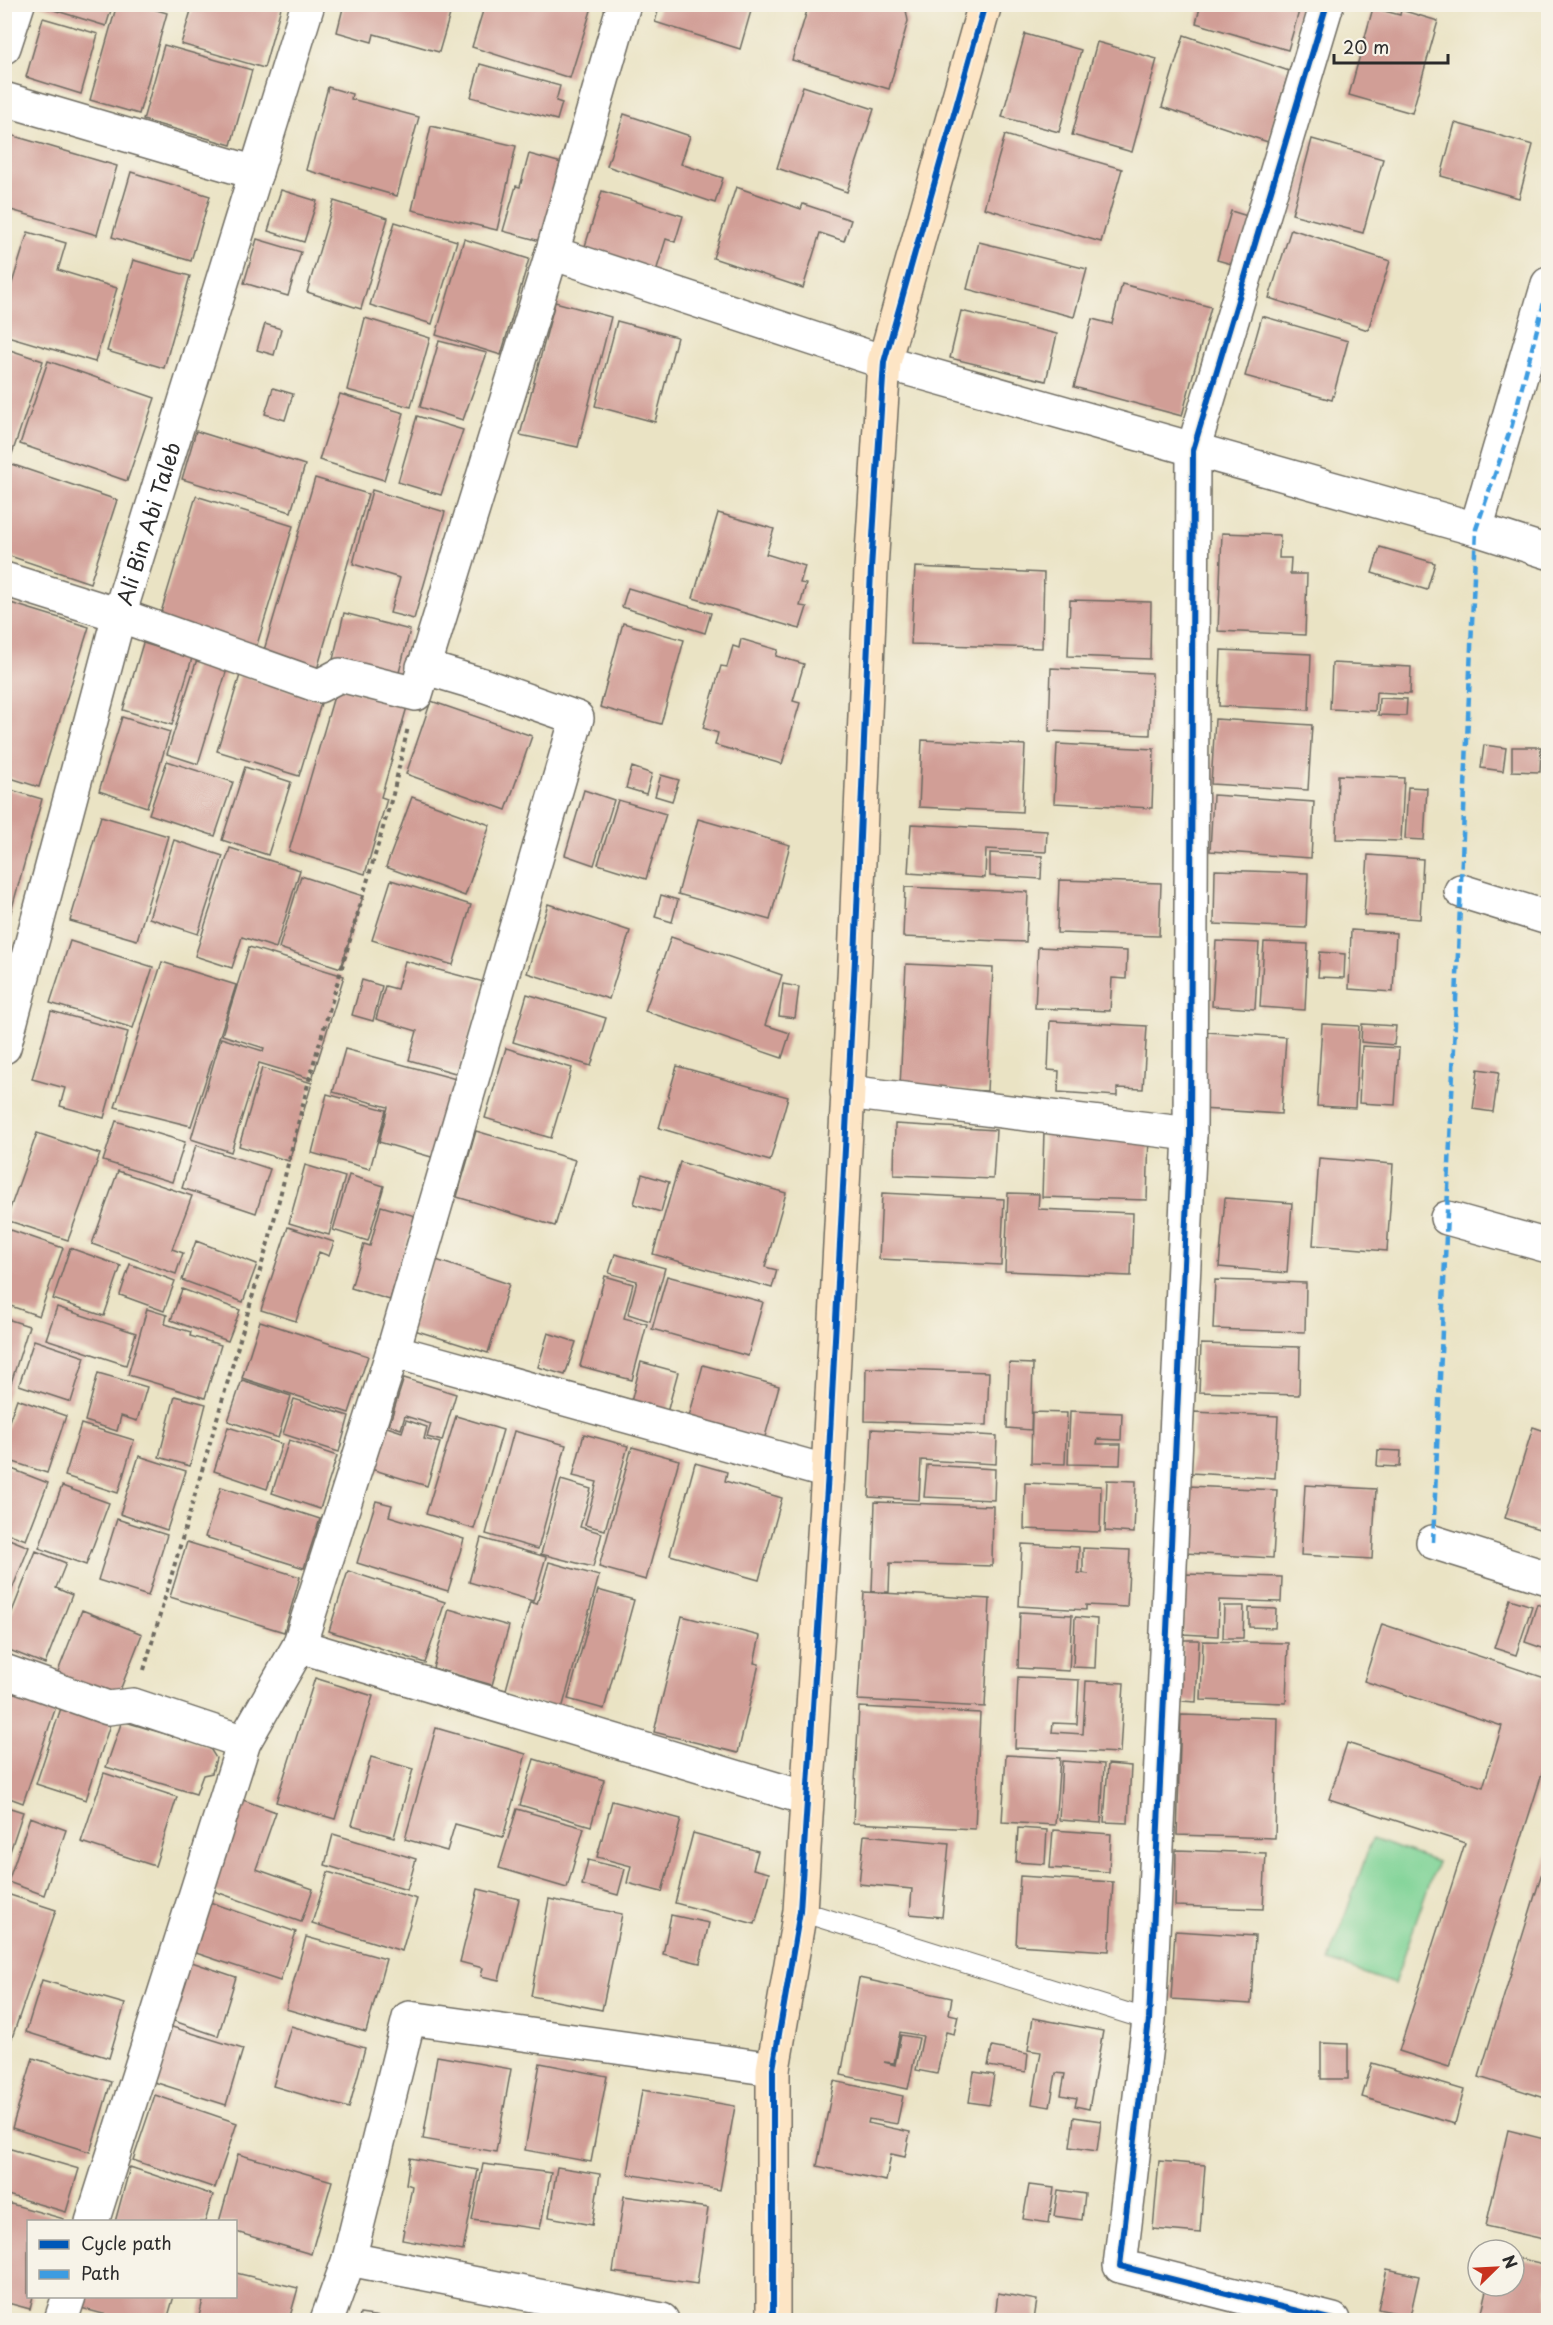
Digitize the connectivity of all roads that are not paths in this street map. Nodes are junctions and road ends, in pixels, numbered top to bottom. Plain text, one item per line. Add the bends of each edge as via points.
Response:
1 (18, 4) edge
2 (308, 4) edge
3 (624, 4) edge
4 (985, 4) edge
5 (1327, 4) edge
6 (4, 47) edge
7 (4, 99) edge
8 (256, 173) junction
9 (552, 253) junction
10 (1548, 284) edge
11 (884, 363) junction
12 (1193, 450) junction
13 (1476, 529) junction
14 (1548, 552) edge
15 (4, 579) edge
16 (119, 615) junction
17 (419, 680) junction
18 (1461, 891) dead end
19 (1548, 918) edge
20 (4, 1047) edge
21 (847, 1092) junction
22 (1190, 1134) junction
23 (1447, 1218) dead end
24 (1548, 1246) edge
25 (393, 1351) junction
26 (828, 1472) junction
27 (1433, 1542) dead end
28 (1548, 1578) edge
29 (299, 1646) junction
30 (4, 1671) edge
31 (244, 1742) junction
32 (806, 1798) junction
33 (800, 1911) junction
34 (1149, 2020) junction
35 (772, 2069) junction
36 (93, 2220) edge
37 (349, 2259) junction
38 (68, 2298) edge
39 (61, 2320) edge
40 (327, 2320) edge
41 (662, 2320) edge
42 (773, 2320) edge
43 (1333, 2320) edge

1 - 6 street
2 - 8 street, Ali Bin Abi Taleb
3 - 9 street
4 - 11 street
5 - 12 street
7 - 8 street
8 - 16 street, Ali Bin Abi Taleb
9 - 11 street
9 - 17 street
10 - 13 street
11 - 12 street
11 - 21 street
12 - 13 street
12 - 22 street
13 - 14 street
15 - 16 street
16 - 17 street via 319,686 340,675
16 - 20 street, Ali Bin Abi Taleb
17 - 25 street via 577,718
18 - 19 street
21 - 22 street
21 - 26 street
22 - 34 street
23 - 24 street
25 - 26 street
25 - 29 street
26 - 32 street
27 - 28 street
29 - 31 street
29 - 32 street
30 - 31 street via 108,1708 134,1705
31 - 36 street
32 - 33 street
33 - 34 lane
33 - 35 street
34 - 43 street via 1120,2266
35 - 37 street via 410,2018
35 - 42 street
37 - 40 street
37 - 41 street
38 - 39 street

